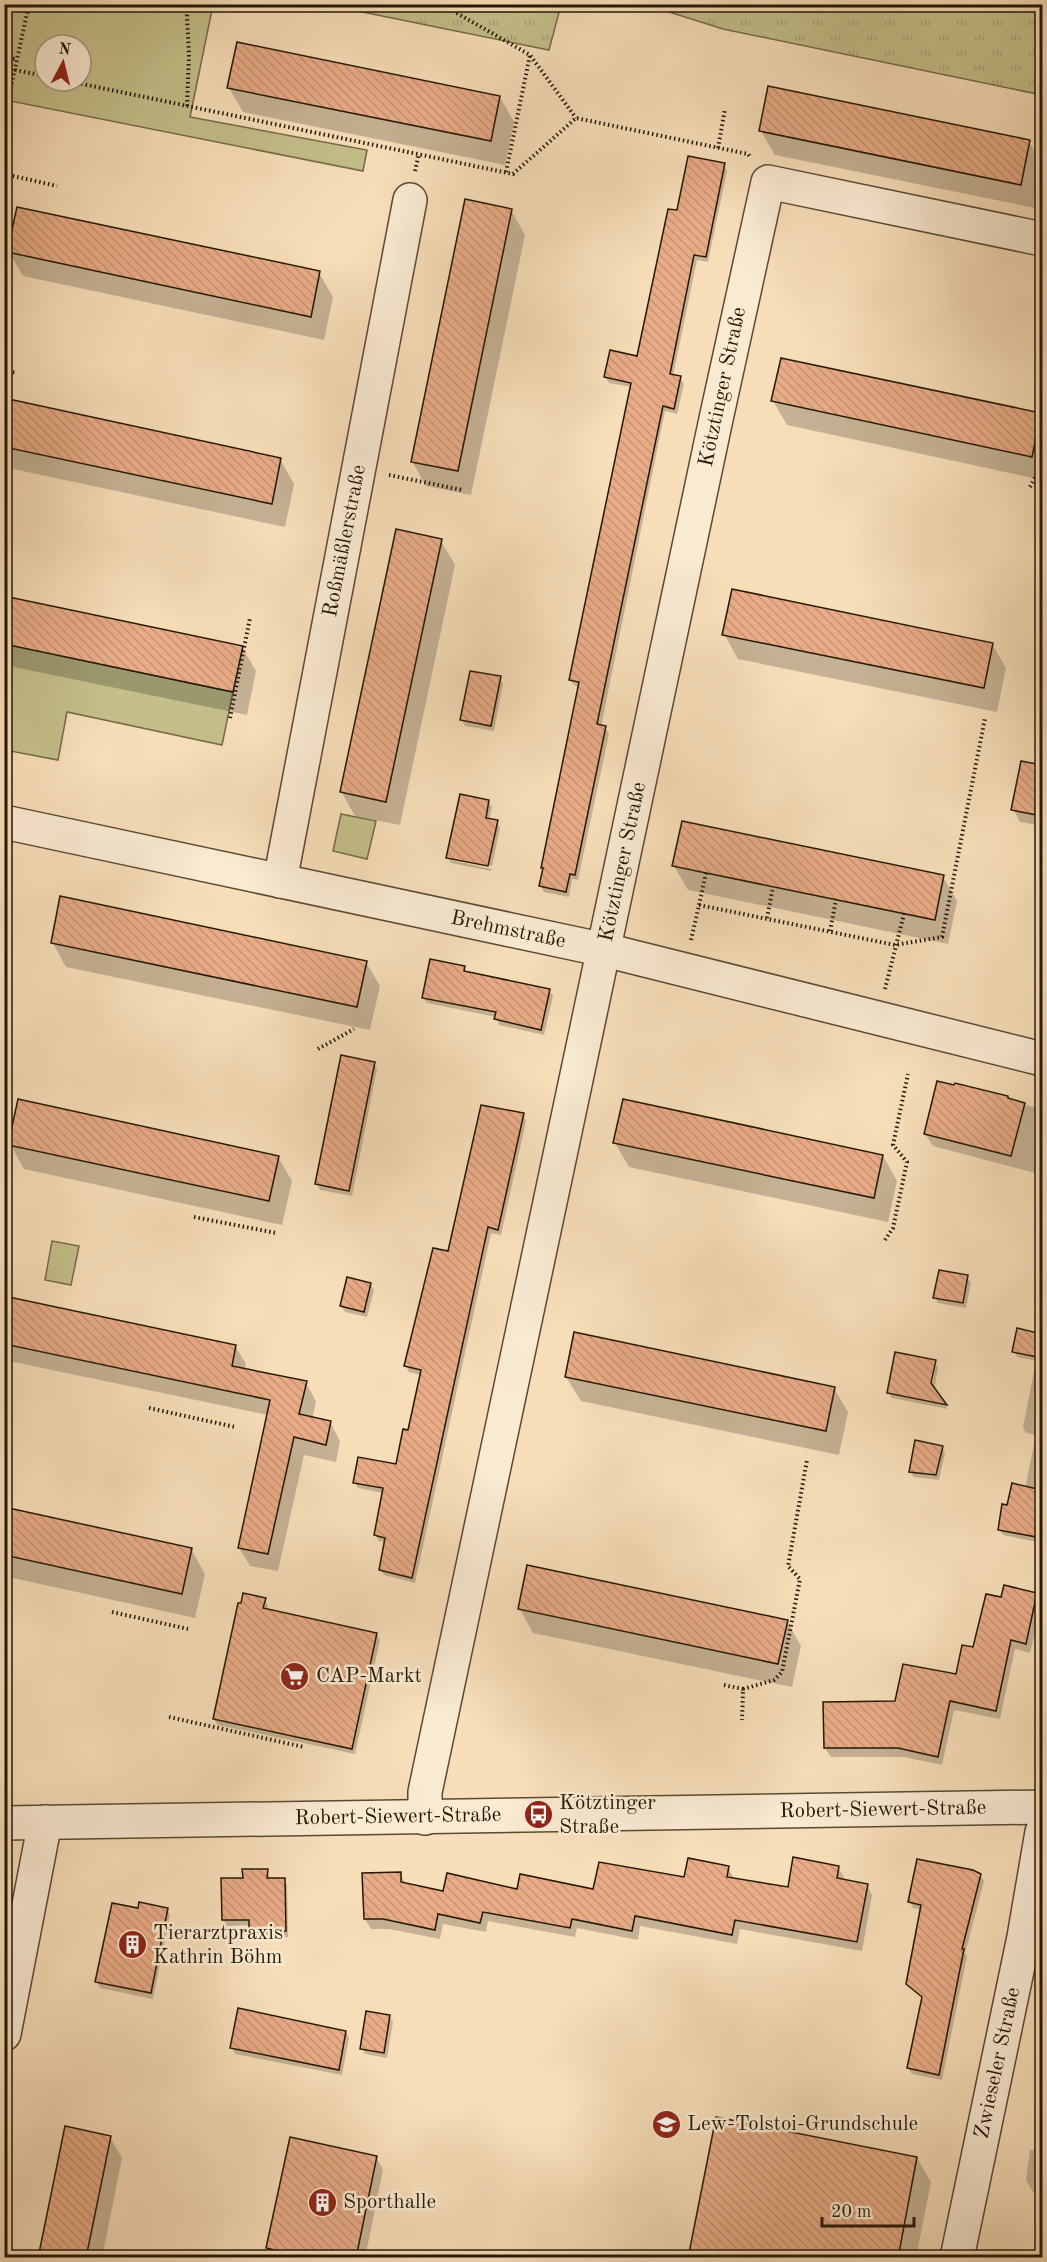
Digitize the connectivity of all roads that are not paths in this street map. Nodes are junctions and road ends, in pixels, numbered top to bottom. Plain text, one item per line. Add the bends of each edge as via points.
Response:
1 (410, 200) dead end
2 (1042, 238) edge
3 (4, 822) edge
4 (280, 881) junction
5 (605, 950) junction
6 (1042, 1059) edge
7 (1042, 1807) edge
8 (425, 1818) junction
9 (45, 1822) junction
10 (4, 1823) edge
11 (1042, 1832) edge
12 (4, 2034) edge
13 (957, 2258) edge

1 - 4 street, Roßmäßlerstraße
2 - 5 street, Kötztinger Straße via 768,182
3 - 4 street, Brehmstraße
4 - 5 street, Brehmstraße
5 - 6 street, Brehmstraße
5 - 8 street, Kötztinger Straße via 425,1792
7 - 8 street, Robert-Siewert-Straße
8 - 9 street, Robert-Siewert-Straße
9 - 10 street, Robert-Siewert-Straße
9 - 12 street
11 - 13 street, Zwieseler Straße

